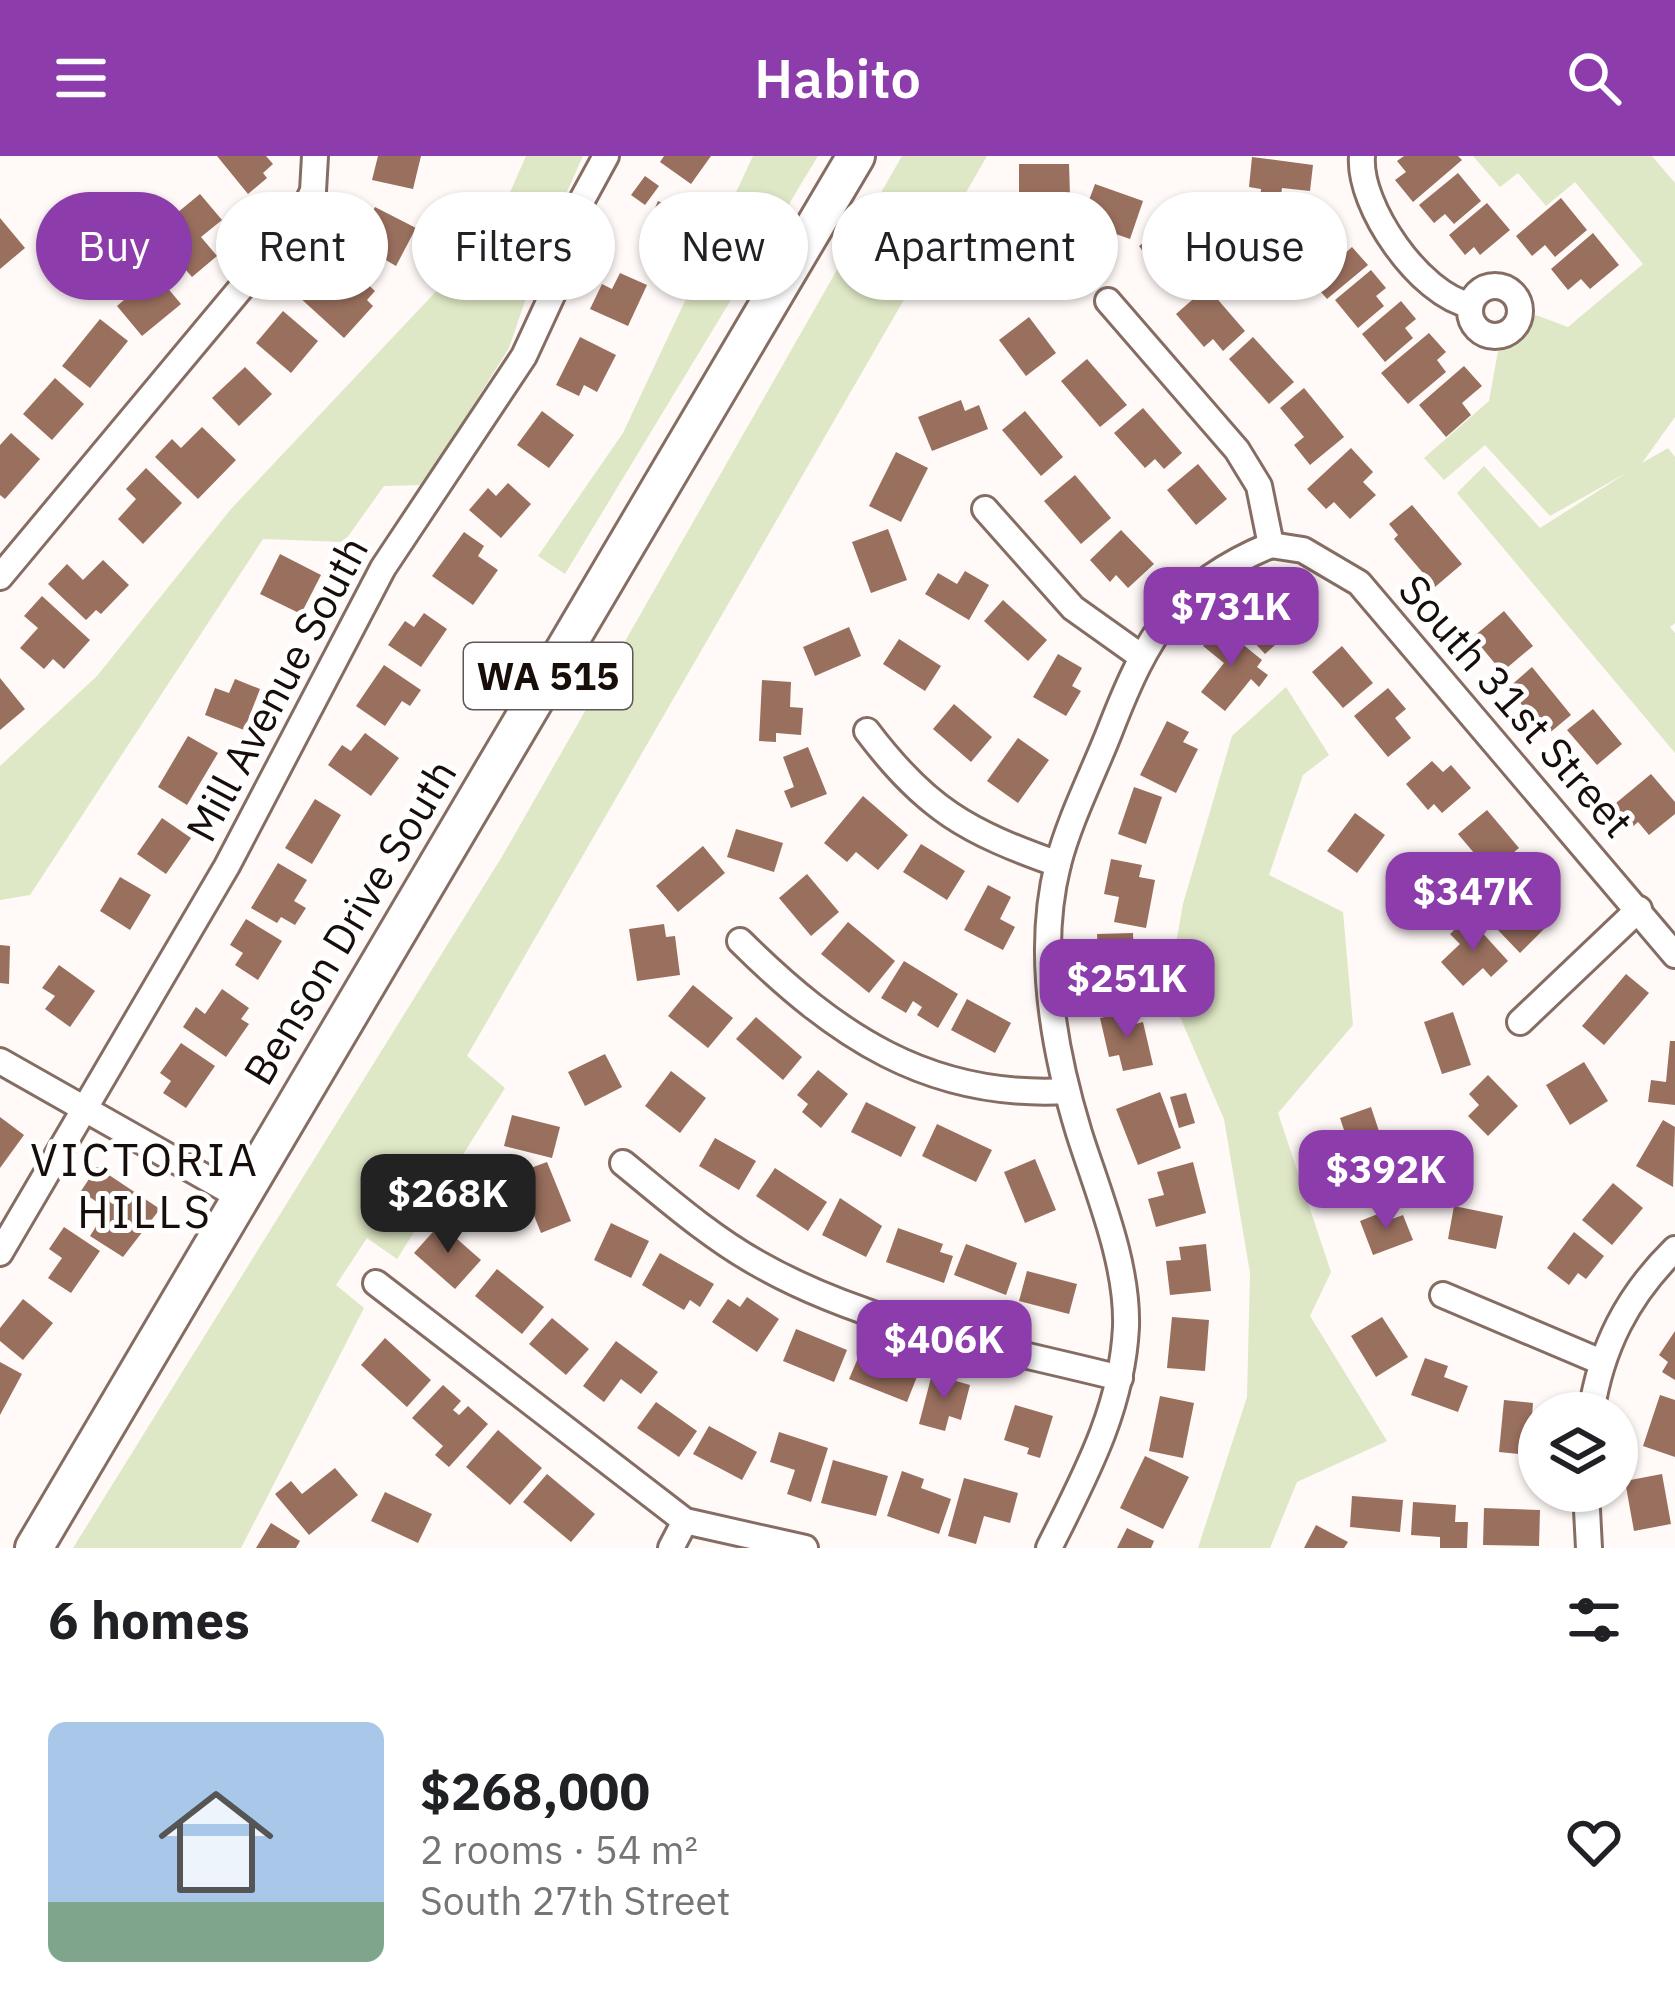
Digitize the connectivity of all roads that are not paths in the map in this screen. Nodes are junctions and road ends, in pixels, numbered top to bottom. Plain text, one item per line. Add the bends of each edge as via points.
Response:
1 (315, 156) edge
2 (606, 156) edge
3 (856, 156) edge
4 (1362, 156) edge
5 (1108, 301) dead end
6 (1470, 305) dead end
7 (985, 509) dead end
8 (1271, 545) junction
9 (0, 578) edge
10 (1139, 655) junction
11 (867, 731) dead end
12 (1058, 864) junction
13 (1639, 909) junction
14 (740, 941) dead end
15 (1675, 955) edge
16 (1520, 1022) dead end
17 (0, 1061) edge
18 (1066, 1091) junction
19 (86, 1110) junction
20 (623, 1163) dead end
21 (240, 1197) junction
22 (1675, 1250) edge
23 (0, 1253) edge
24 (376, 1283) dead end
25 (1443, 1295) dead end
26 (1599, 1360) junction
27 (1120, 1378) junction
28 (1594, 1392) edge
29 (1587, 1512) edge
30 (686, 1521) junction
31 (34, 1548) edge
32 (670, 1548) edge
33 (805, 1548) edge
34 (1049, 1548) edge
35 (1589, 1548) edge

1 - 9 street via 313,191 301,216
2 - 19 street, Mill Avenue South via 524,356 383,568 227,866
3 - 21 main road, Benson Drive South / WA 515
4 - 6 street via 1370,209 1440,291
5 - 8 street via 1238,450 1259,486
7 - 10 street via 1073,608
8 - 10 street via 1203,580
8 - 13 street, South 31st Street via 1303,550 1359,584
10 - 12 street
11 - 12 street via 906,783 947,818
12 - 18 street via 1047,954
13 - 15 street, South 31st Street
13 - 16 street
14 - 18 street via 800,1000 904,1064 1010,1094
17 - 19 street
18 - 27 street via 1116,1254 1126,1323
19 - 21 street
19 - 23 street, Mill Avenue South
20 - 27 street via 713,1234 821,1295
21 - 31 main road, Benson Drive South / WA 515
22 - 26 street via 1649,1275
24 - 30 street
25 - 26 street
26 - 28 street
27 - 34 street via 1109,1427
29 - 35 street
30 - 32 street
30 - 33 street

